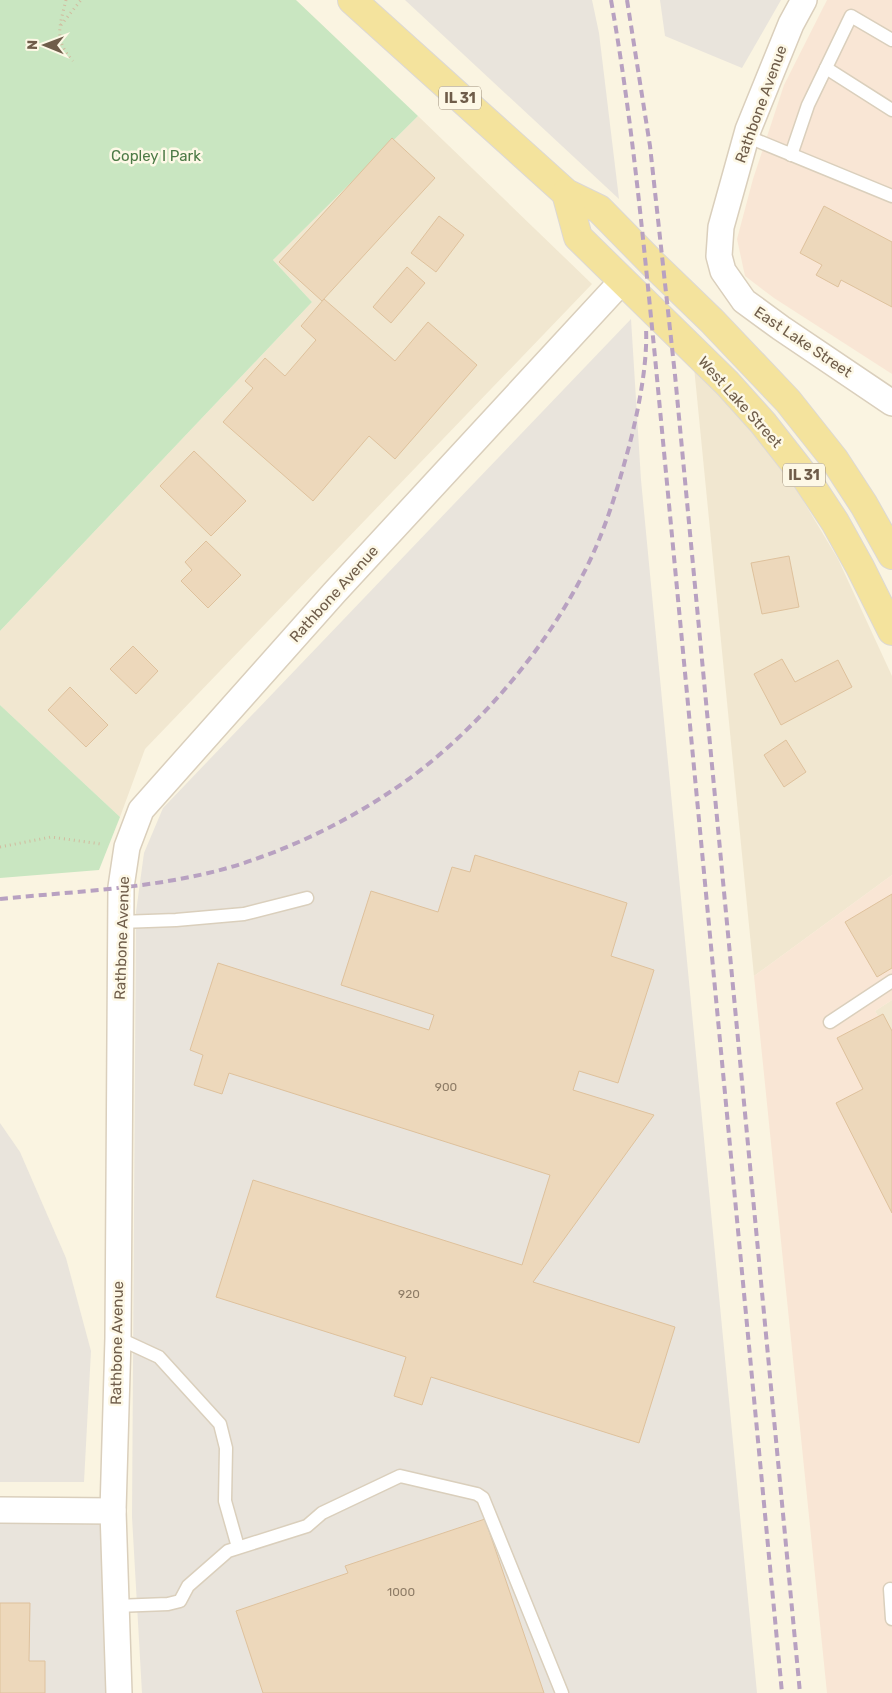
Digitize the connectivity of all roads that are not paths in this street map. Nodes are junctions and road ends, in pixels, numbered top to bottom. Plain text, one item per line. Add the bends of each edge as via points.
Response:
1 (352, 0) edge
2 (804, 0) edge
3 (892, 40) edge
4 (826, 68) junction
5 (892, 110) edge
6 (746, 136) junction
7 (791, 155) junction
8 (566, 193) junction
9 (892, 196) edge
10 (723, 271) joint
11 (622, 282) junction
12 (892, 403) edge
13 (864, 505) junction
14 (892, 510) edge
15 (892, 555) edge
16 (892, 631) edge
17 (307, 898) dead end
18 (120, 922) junction
19 (892, 981) edge
20 (830, 1022) dead end
21 (118, 1338) junction
22 (0, 1510) edge
23 (112, 1511) junction
24 (238, 1547) junction
25 (892, 1590) edge
26 (116, 1606) junction
27 (892, 1619) edge
28 (119, 1693) edge
29 (562, 1693) edge

1 - 8 main road, IL 31
2 - 6 street, Rathbone Avenue via 790,24
3 - 4 lane via 851,16
4 - 5 lane
4 - 7 lane via 808,105
6 - 7 lane
6 - 10 street, Rathbone Avenue via 721,227 719,256
7 - 9 lane
8 - 11 main road, West Lake Street / IL 31 via 578,236
8 - 13 main road, IL 31 via 600,209 750,360 834,459
10 - 12 street, East Lake Street via 744,301
11 - 16 main road, West Lake Street / IL 31 via 726,383 763,423 806,478 835,522
11 - 18 street, Rathbone Avenue via 334,593 141,810 127,847
13 - 14 main road
13 - 15 main road, IL 31
17 - 18 lane via 244,914
18 - 21 street, Rathbone Avenue
19 - 20 lane
21 - 23 street, Rathbone Avenue
21 - 24 lane via 160,1357 220,1424 226,1448 225,1501
22 - 23 street
23 - 26 street, Rathbone Avenue
24 - 26 lane via 228,1551 188,1586 180,1601
24 - 29 lane via 308,1526 322,1513 400,1476 477,1494 483,1498 495,1526
25 - 27 lane
26 - 28 street, Rathbone Avenue

